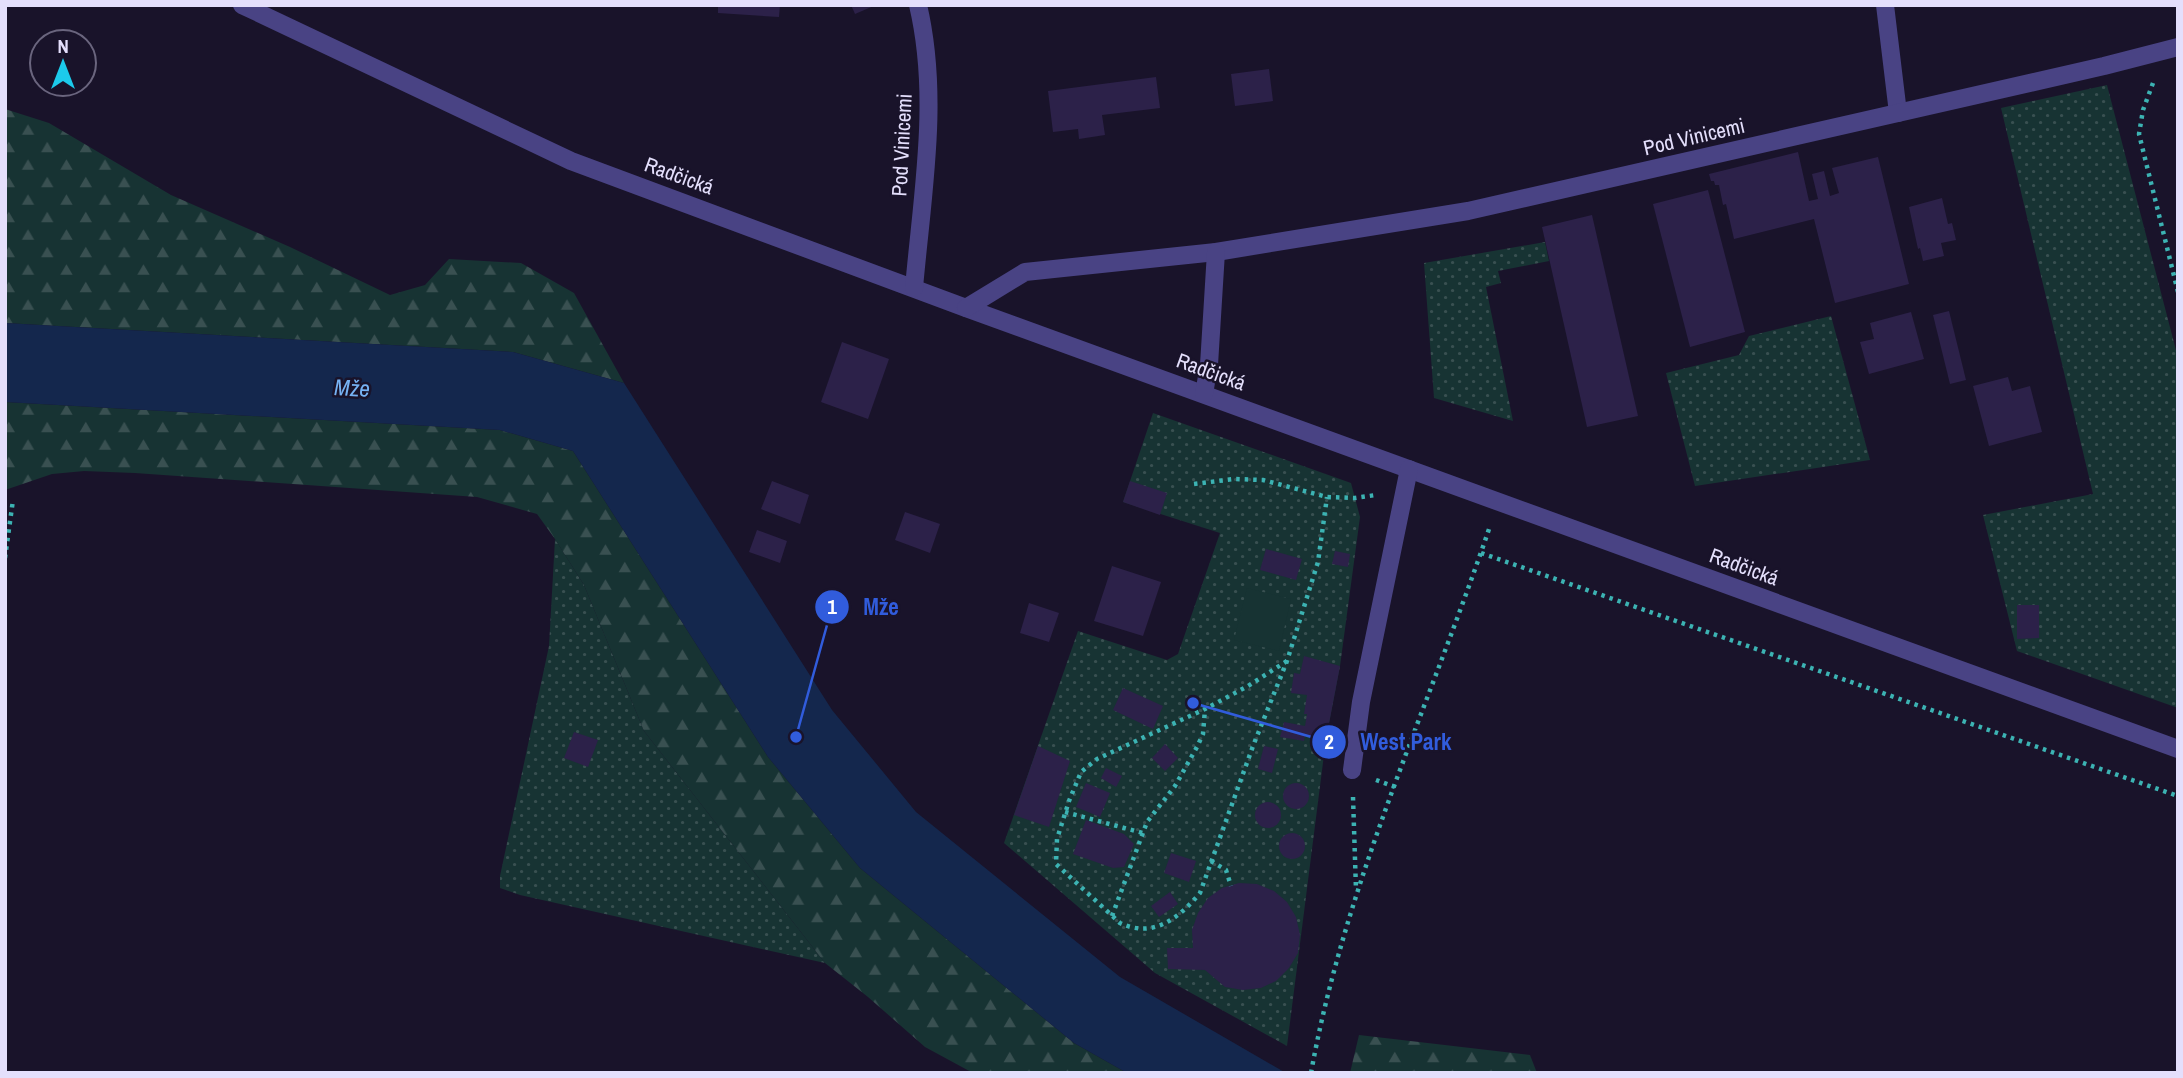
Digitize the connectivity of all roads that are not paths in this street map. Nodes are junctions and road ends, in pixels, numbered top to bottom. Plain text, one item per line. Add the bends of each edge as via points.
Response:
1 (242, 5) edge
2 (918, 5) edge
3 (1885, 5) edge
4 (2178, 47) edge
5 (1898, 113) junction
6 (1216, 253) junction
7 (914, 288) junction
8 (966, 308) junction
9 (1204, 394) junction
10 (1409, 469) junction
11 (2178, 749) edge
12 (1352, 769) road end

1 - 7 street, Radčická via 571,161
2 - 7 street, Pod Vinicemi via 926,38 929,120
3 - 5 street
4 - 5 street, Pod Vinicemi
5 - 6 street, Pod Vinicemi via 1468,211
6 - 8 street, Pod Vinicemi via 1025,272
6 - 9 street
7 - 8 street, Radčická
8 - 9 street, Radčická
9 - 10 street, Radčická
10 - 11 street, Radčická
10 - 12 street via 1361,702

